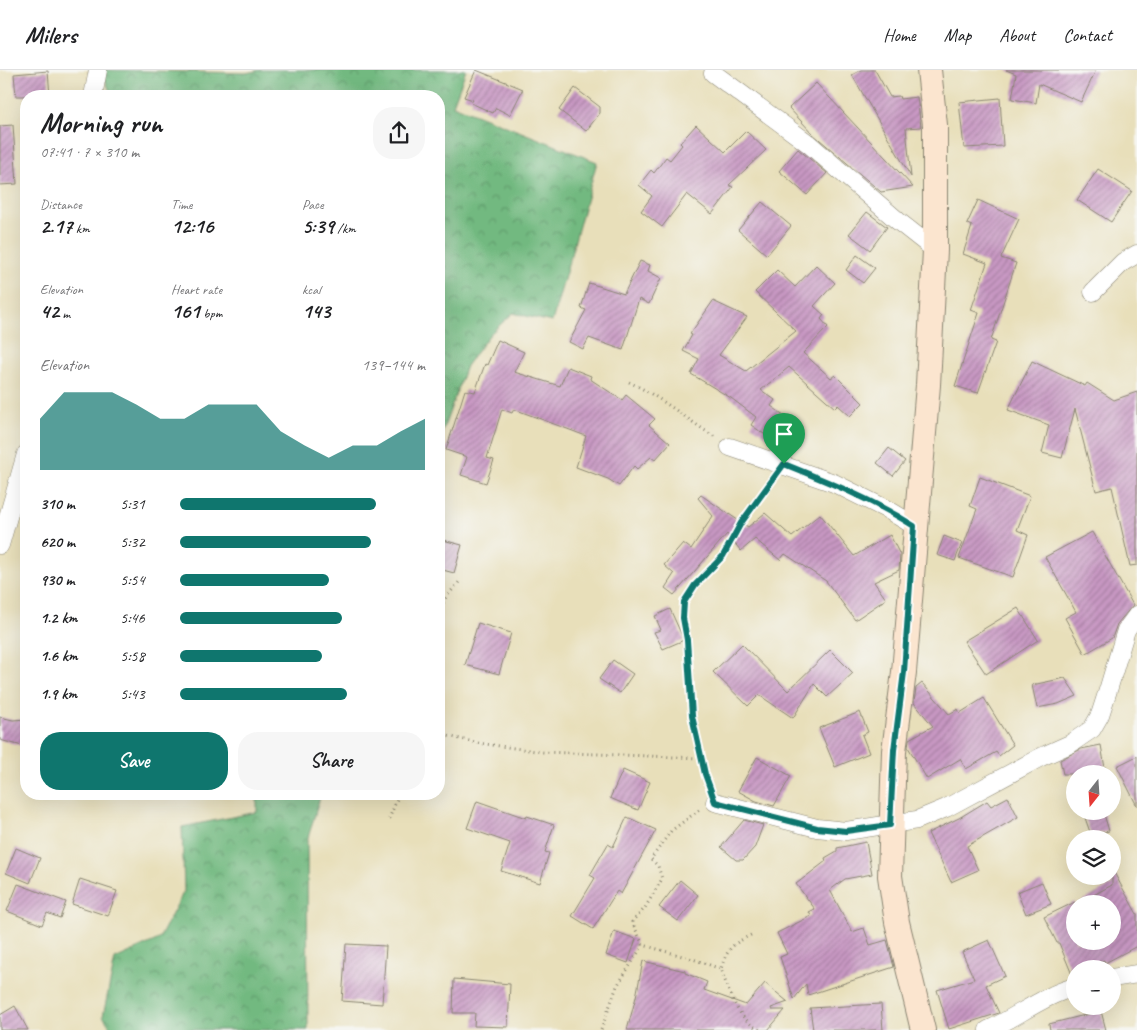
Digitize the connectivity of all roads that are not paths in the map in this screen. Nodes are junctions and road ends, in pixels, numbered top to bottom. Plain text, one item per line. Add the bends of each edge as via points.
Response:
1 (98, 70) edge
2 (929, 70) edge
3 (712, 73) dead end
4 (94, 90) edge
5 (935, 250) junction
6 (1137, 254) edge
7 (1093, 292) dead end
8 (730, 447) road end
9 (20, 475) edge
10 (914, 526) junction
11 (0, 545) edge
12 (1137, 616) edge
13 (715, 802) road end
14 (890, 825) junction
15 (1137, 974) edge
16 (1121, 977) edge
17 (1066, 991) edge
18 (923, 1030) edge
19 (988, 1030) edge

1 - 4 street
2 - 5 street via 934,125
3 - 5 street via 809,144
5 - 10 street via 928,385
6 - 7 street via 1122,262
8 - 10 street via 834,483
9 - 11 street
10 - 14 street
12 - 14 street via 1126,630 1100,715 1092,729 1070,744 1041,756 946,808 917,820
13 - 14 street via 817,828 846,831
14 - 18 street via 890,876 897,922
15 - 16 street
17 - 19 street

